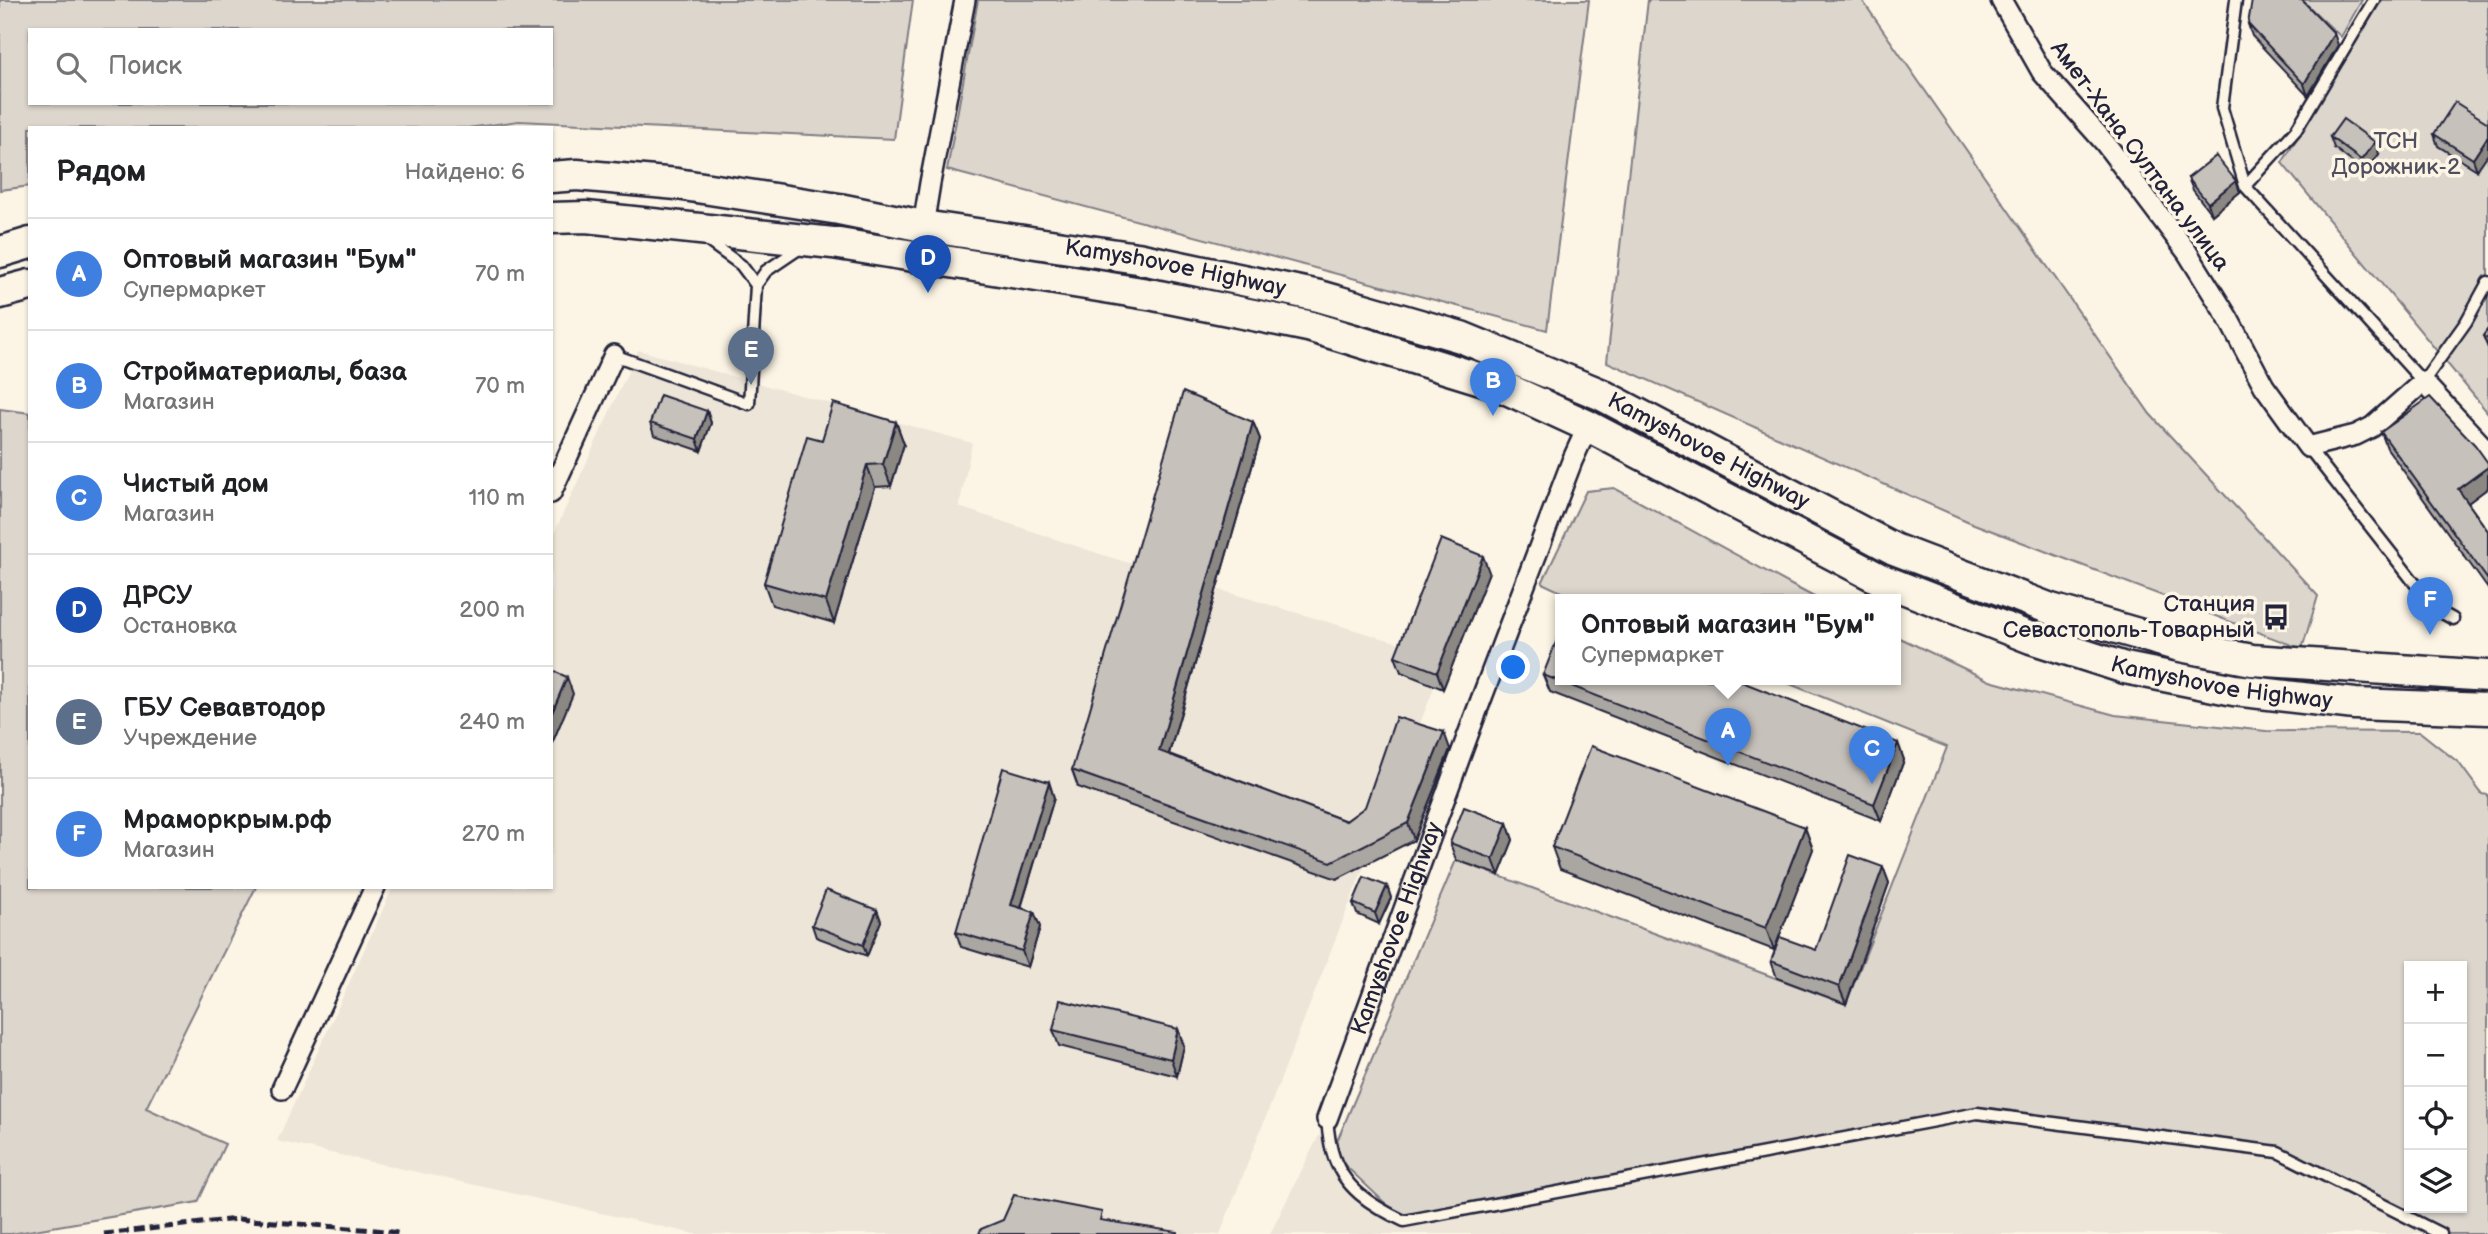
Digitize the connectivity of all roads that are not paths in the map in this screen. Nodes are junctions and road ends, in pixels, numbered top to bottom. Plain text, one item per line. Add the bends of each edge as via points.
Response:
1 (965, 0) edge
2 (2001, 0) edge
3 (2236, 0) edge
4 (2374, 0) edge
5 (553, 177) edge
6 (2245, 186) junction
7 (553, 218) edge
8 (923, 226) junction
9 (688, 227) junction
10 (811, 241) junction
11 (28, 244) edge
12 (0, 252) edge
13 (2488, 282) edge
14 (756, 285) junction
15 (28, 286) edge
16 (0, 293) edge
17 (614, 355) joint
18 (2423, 382) junction
19 (1588, 426) junction
20 (2308, 447) junction
21 (2488, 452) edge
22 (553, 489) edge
23 (2453, 619) dead end
24 (2488, 676) edge
25 (2488, 709) edge
26 (374, 889) edge
27 (282, 1089) dead end
28 (1327, 1119) joint
29 (2441, 1234) edge

1 - 8 street
2 - 20 street, Амет-Хана Султана улица via 2042,72 2105,143 2187,252 2264,386
3 - 6 lane via 2222,108
4 - 6 lane via 2296,130
5 - 8 main road, Kamyshovoe Highway via 677,184
6 - 18 lane
7 - 9 main road, Kamyshovoe Highway
8 - 24 main road, Kamyshovoe Highway via 1137,258 1318,296 1461,337 1600,394 1894,549 2051,609 2180,646 2252,660
9 - 10 main road, Kamyshovoe Highway
9 - 14 lane via 741,265
10 - 14 lane via 766,271
10 - 19 main road, Kamyshovoe Highway via 1154,295 1308,326 1494,383
11 - 12 main road
13 - 18 lane
14 - 17 lane via 749,404
15 - 16 main road
17 - 22 street
18 - 20 street via 2372,427
18 - 21 street
19 - 25 main road, Kamyshovoe Highway via 1880,579 2031,638 2113,664 2234,690 2355,704
19 - 28 street, Kamyshovoe Highway via 1476,713
20 - 23 lane via 2435,609
26 - 27 street
28 - 29 lane via 1332,1153 1348,1183 1373,1207 1404,1222 1977,1113 2278,1152

